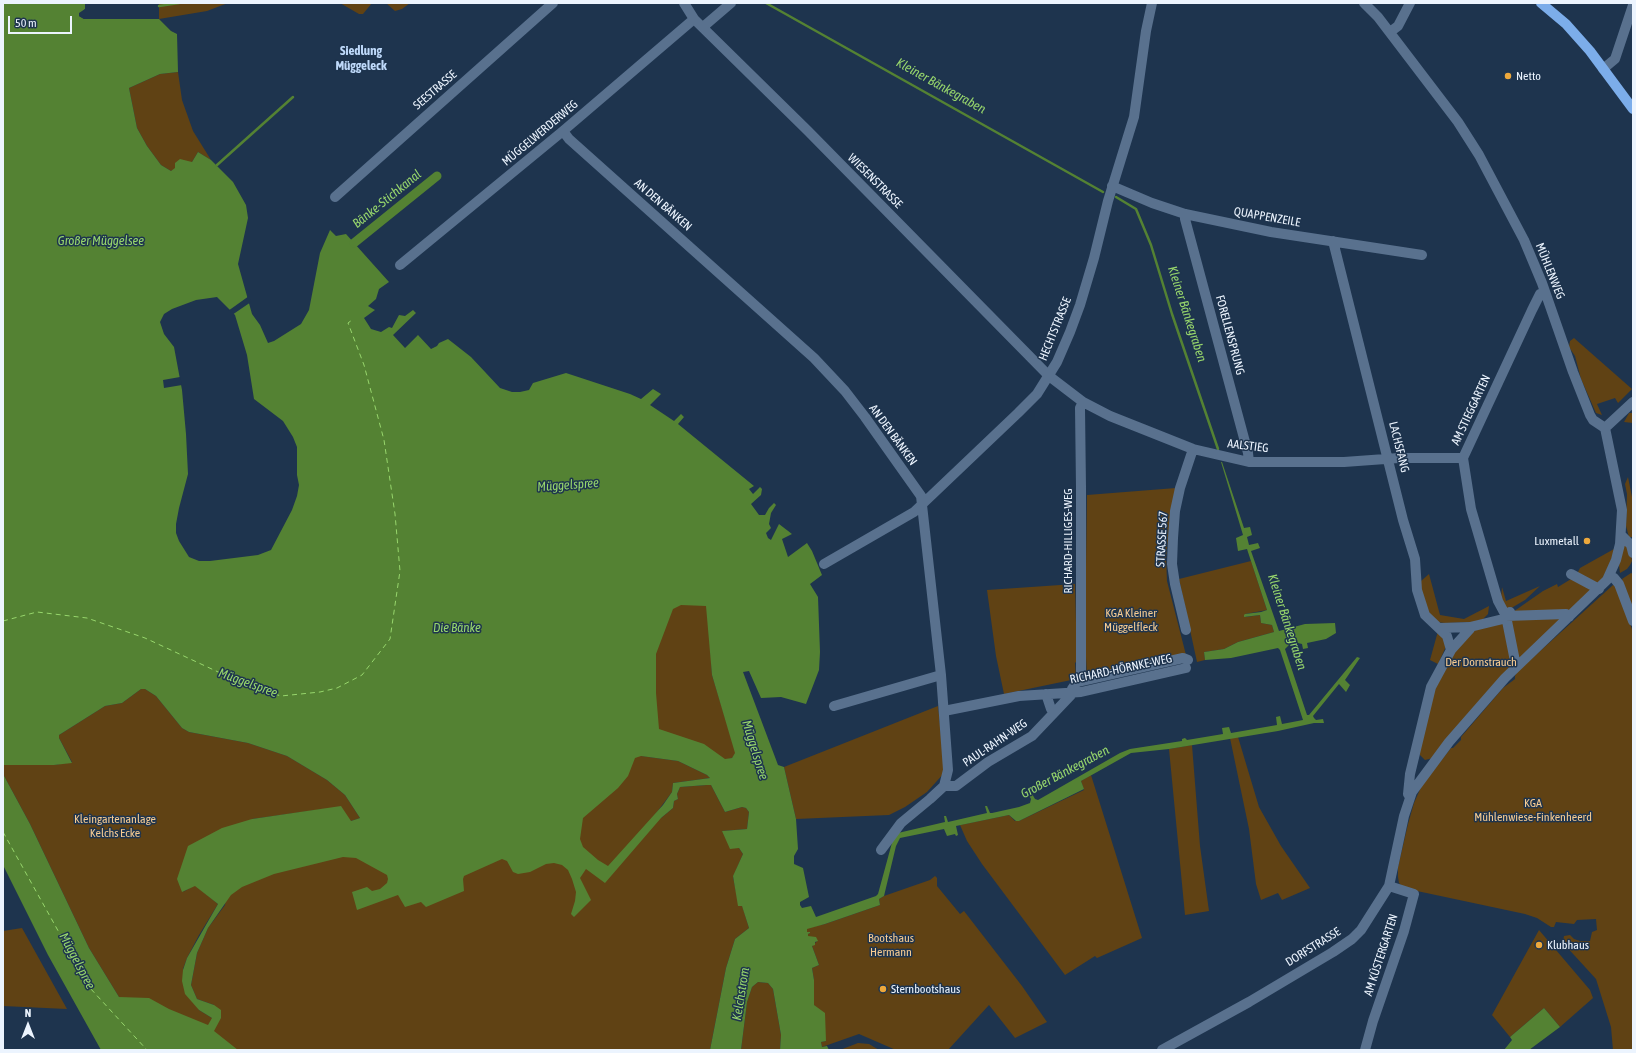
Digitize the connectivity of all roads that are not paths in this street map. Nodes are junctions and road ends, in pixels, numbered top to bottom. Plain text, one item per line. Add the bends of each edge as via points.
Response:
1 (553, 3) edge
2 (684, 3) edge
3 (731, 3) edge
4 (1152, 3) edge
5 (1364, 3) edge
6 (1410, 3) edge
7 (1541, 3) edge
8 (1633, 5) edge
9 (694, 19) junction
10 (703, 27) junction
11 (1390, 32) junction
12 (1603, 68) junction
13 (1633, 109) edge
14 (563, 131) junction
15 (1112, 186) junction
16 (335, 197) dead end
17 (1185, 214) junction
18 (1333, 241) junction
19 (1422, 255) dead end
20 (400, 264) dead end
21 (1545, 292) junction
22 (1049, 376) junction
23 (1083, 402) junction
24 (1632, 405) edge
25 (1605, 428) junction
26 (1193, 449) junction
27 (1463, 458) junction
28 (1389, 460) junction
29 (1249, 462) junction
30 (922, 504) junction
31 (1622, 536) junction
32 (1633, 553) edge
33 (824, 564) dead end
34 (1571, 574) dead end
35 (1608, 578) junction
36 (1599, 589) junction
37 (1504, 610) junction
38 (1569, 617) junction
39 (1633, 621) edge
40 (1483, 623) junction
41 (1470, 627) junction
42 (1440, 628) junction
43 (1186, 630) dead end
44 (1451, 650) junction
45 (1516, 666) junction
46 (941, 675) junction
47 (1081, 680) junction
48 (1071, 693) junction
49 (1046, 694) junction
50 (834, 706) dead end
51 (944, 711) junction
52 (1055, 712) junction
53 (944, 786) junction
54 (1410, 797) junction
55 (881, 850) dead end
56 (1389, 886) junction
57 (1171, 1047) edge
58 (1162, 1050) edge
59 (1365, 1050) edge

1 - 16 street, SEESTRASSE
2 - 9 street, WIESENSTRASSE
3 - 10 street
4 - 15 street, HECHTSTRASSE via 1134,117
5 - 11 street, MÜHLENWEG
6 - 11 street via 1398,26
7 - 12 main road via 1566,24
8 - 12 street via 1615,59
9 - 10 street, WIESENSTRASSE
9 - 14 street, MÜGGELWERDERWEG
10 - 22 street, WIESENSTRASSE
11 - 21 street, MÜHLENWEG via 1444,103 1479,155 1524,240
12 - 13 main road
14 - 20 street, MÜGGELWERDERWEG
14 - 30 street, AN DEN BÄNKEN via 814,358 865,417 921,496
15 - 17 street, QUAPPENZEILE via 1152,204
15 - 22 street, HECHTSTRASSE via 1080,305 1062,353
17 - 18 street, QUAPPENZEILE via 1271,232
17 - 29 street, FORELLENSPRUNG
18 - 19 street, QUAPPENZEILE
18 - 28 street, LACHSFANG
21 - 25 street, MÜHLENWEG via 1590,415
21 - 27 street, AM STIEGGARTEN via 1540,294 1529,315
22 - 23 street, AALSTIEG
22 - 30 street, HECHTSTRASSE via 1037,394
23 - 26 street, AALSTIEG via 1110,416
23 - 47 street, RICHARD-HILLIGES-WEG via 1080,408
24 - 25 street
25 - 31 street via 1622,510
26 - 29 street, AALSTIEG
26 - 43 street, STRASSE 567 via 1180,488 1173,538 1172,564
27 - 28 street, AALSTIEG
27 - 37 street, AM STIEGGARTEN via 1471,509
28 - 29 street, AALSTIEG
28 - 42 street, LACHSFANG via 1415,559 1417,590 1425,615 1432,624
30 - 33 street, HECHTSTRASSE via 914,512
30 - 46 street, AN DEN BÄNKEN
31 - 32 street via 1631,545
31 - 35 street
34 - 36 street
35 - 36 street, DORFSTRASSE
35 - 39 street via 1614,578 1619,584
36 - 38 street, DORFSTRASSE
37 - 38 street via 1566,614
37 - 40 street via 1495,611
37 - 40 street via 1503,619
37 - 45 street, AM STIEGGARTEN
38 - 45 street, DORFSTRASSE
40 - 41 street
41 - 42 street
41 - 44 street, DORFSTRASSE
42 - 44 street, LACHSFANG via 1447,636
44 - 54 street, DORFSTRASSE via 1431,687 1409,779
45 - 54 street, DORFSTRASSE via 1449,742
46 - 50 street
46 - 51 street, AN DEN BÄNKEN
47 - 48 street, PAUL-RAHN-WEG via 1075,684
47 - 48 street, RICHARD-HÖRNKE-WEG via 1183,658 1187,664
48 - 49 street, RICHARD-HÖRNKE-WEG
48 - 52 street, PAUL-RAHN-WEG
49 - 51 street, RICHARD-HÖRNKE-WEG via 1019,696
49 - 52 street via 1051,709
51 - 53 street, AN DEN BÄNKEN via 949,762
52 - 53 street, PAUL-RAHN-WEG via 1032,736 988,762 956,786
53 - 55 street via 901,823
54 - 56 street, DORFSTRASSE
56 - 57 street, DORFSTRASSE via 1369,919 1352,939
56 - 59 street, AM KÜSTERGARTEN via 1414,894
57 - 58 street, DORFSTRASSE

